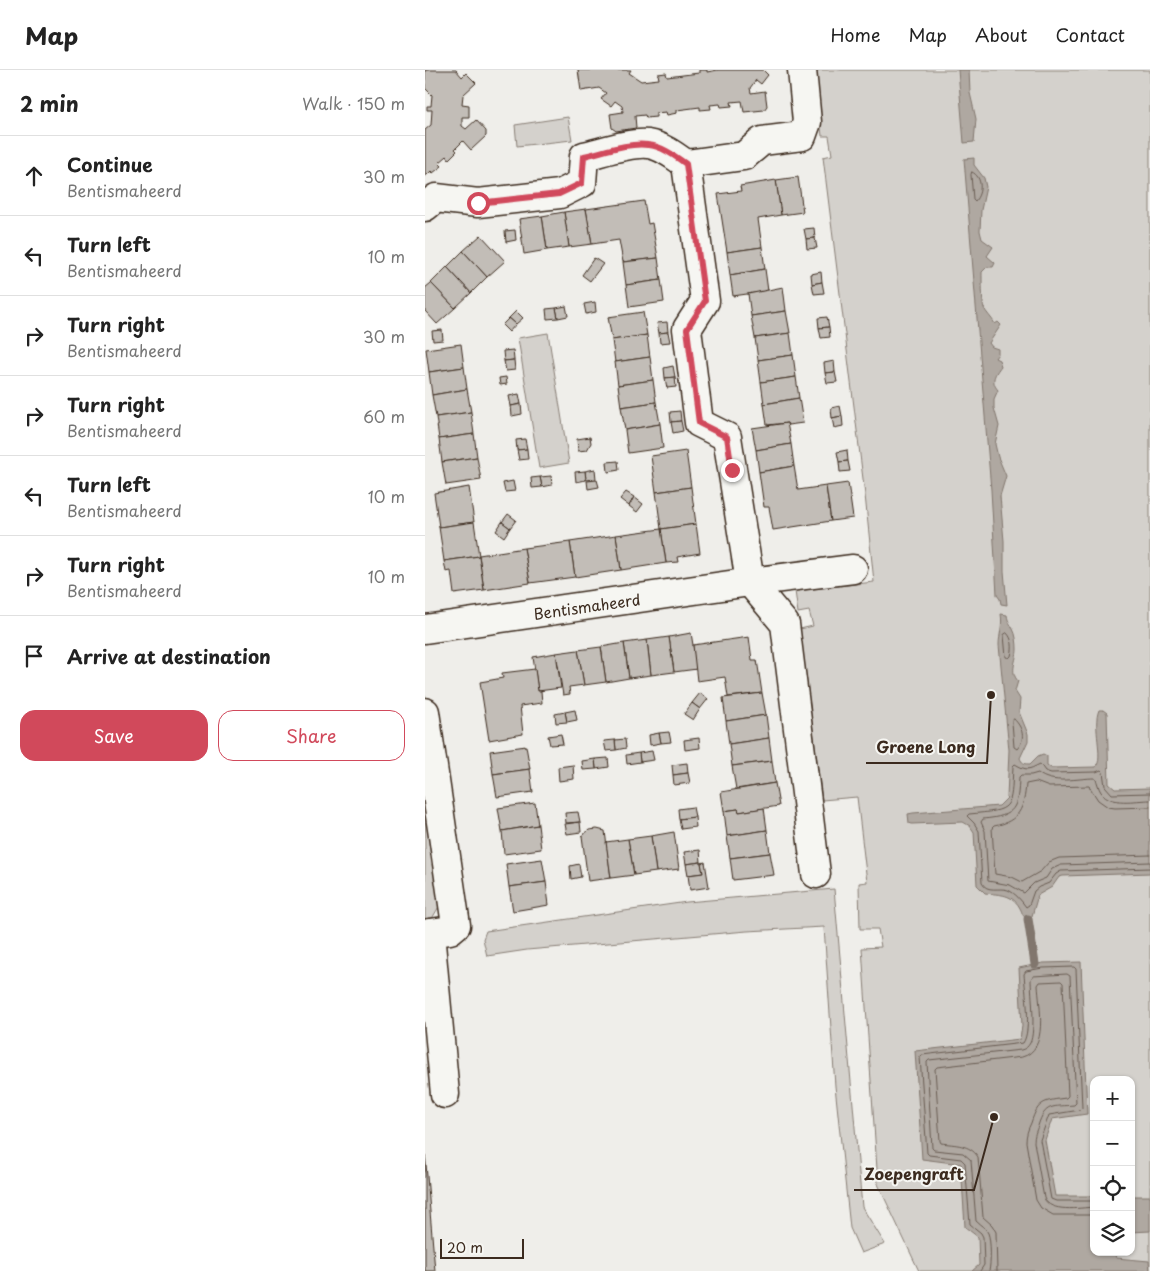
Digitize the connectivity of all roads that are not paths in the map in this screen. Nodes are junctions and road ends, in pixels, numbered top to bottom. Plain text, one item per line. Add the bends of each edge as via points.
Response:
1 (802, 70) edge
2 (686, 164) junction
3 (425, 207) edge
4 (853, 568) dead end
5 (750, 582) junction
6 (425, 629) edge
7 (425, 712) edge
8 (431, 801) edge
9 (816, 874) dead end
10 (428, 934) edge
11 (445, 1094) dead end

1 - 2 street via 807,122 802,136 763,141 744,156
2 - 3 street via 649,144 619,147 584,156 582,183 559,194 478,203 436,198
2 - 5 street via 705,301 687,329 699,423 727,437
4 - 5 street, Bentismaheerd
5 - 6 street, Bentismaheerd
5 - 9 street via 785,624
7 - 8 street
8 - 10 street via 455,925 450,930
10 - 11 street

